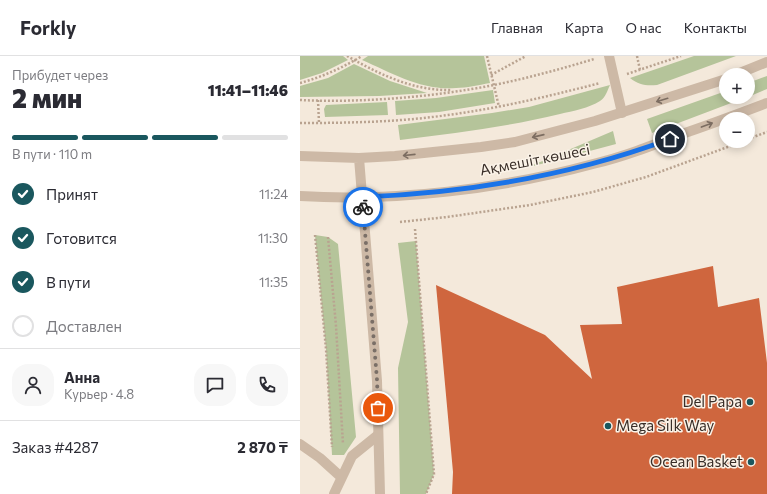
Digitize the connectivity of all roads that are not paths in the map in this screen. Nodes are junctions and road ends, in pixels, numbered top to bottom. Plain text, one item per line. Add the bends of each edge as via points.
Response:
1 (610, 56) edge
2 (767, 62) edge
3 (752, 68) edge
4 (719, 81) edge
5 (767, 102) edge
6 (622, 113) junction
7 (300, 156) edge
8 (359, 158) junction
9 (300, 196) edge
10 (362, 197) junction
11 (378, 435) junction
12 (300, 444) edge
13 (343, 474) junction
14 (334, 494) edge
15 (380, 494) edge

1 - 6 street
2 - 3 street
4 -> 6 street, Ақмешіт көшесі
10 -> 5 street, Ақмешіт көшесі via 438,192 556,174 638,151
6 -> 8 street, Ақмешіт көшесі via 549,134 482,147
7 - 8 street, Ақмешіт көшесі
8 - 10 street
9 - 10 street, Ақмешіт көшесі
10 - 11 street via 377,380
11 - 13 street via 352,456
11 - 15 street
12 - 13 street via 333,470
13 - 14 street

